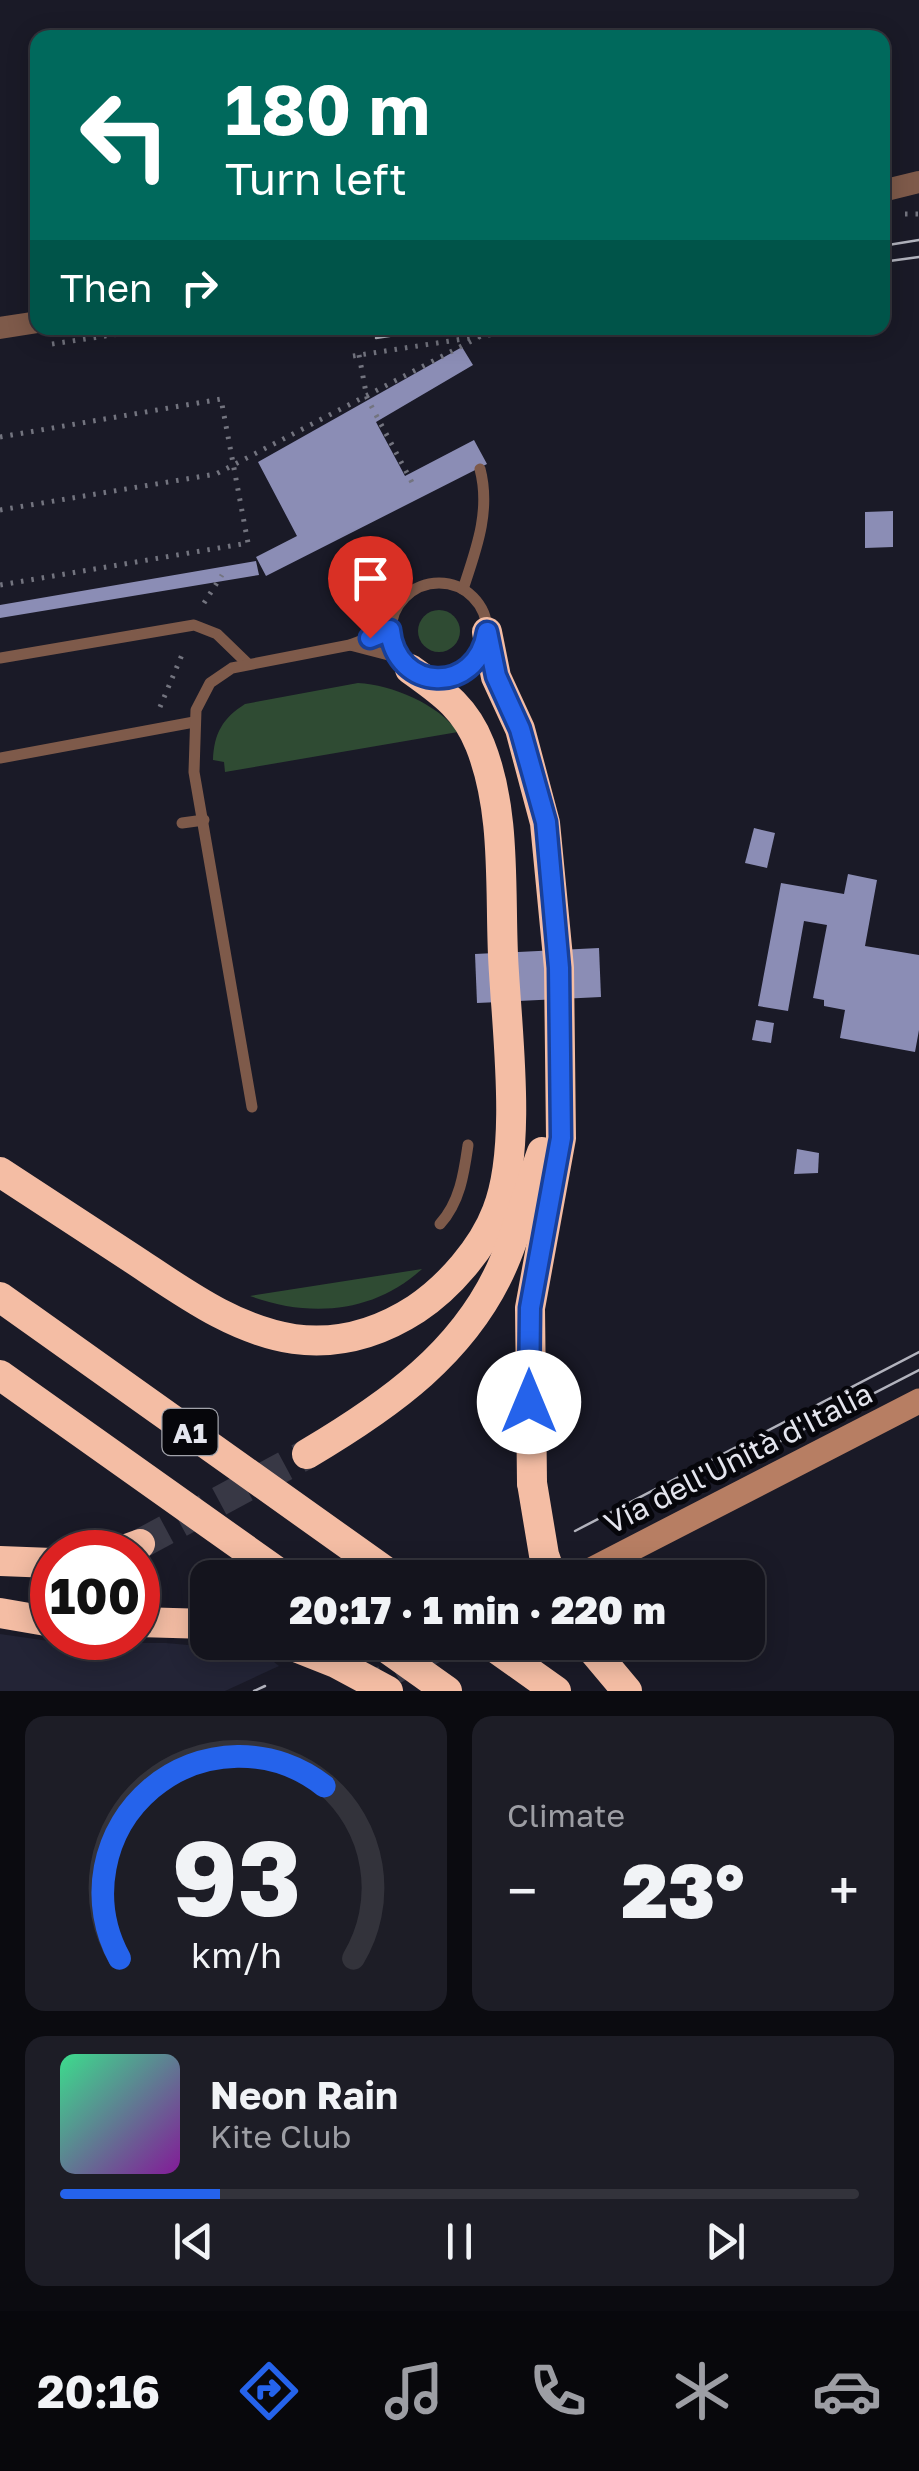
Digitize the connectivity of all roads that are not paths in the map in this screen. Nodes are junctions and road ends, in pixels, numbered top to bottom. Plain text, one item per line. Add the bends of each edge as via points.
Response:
1 (0, 328) edge
2 (30, 333) edge
3 (480, 470) dead end
4 (463, 589) junction
5 (390, 630) junction
6 (487, 632) junction
7 (350, 645) junction
8 (0, 658) edge
9 (248, 664) junction
10 (405, 664) junction
11 (194, 722) junction
12 (0, 758) edge
13 (204, 820) junction
14 (182, 823) dead end
15 (559, 968) junction
16 (252, 1107) dead end
17 (468, 1145) dead end
18 (0, 1172) edge
19 (440, 1224) dead end
20 (0, 1296) edge
21 (0, 1375) edge
22 (919, 1401) edge
23 (307, 1454) tunnel mouth
24 (261, 1560) edge
25 (371, 1560) edge
26 (545, 1560) edge
27 (610, 1560) edge
28 (0, 1562) edge
29 (30, 1563) edge
30 (0, 1613) edge
31 (30, 1618) edge
32 (160, 1623) edge
33 (190, 1623) edge
34 (328, 1660) edge
35 (403, 1660) edge
36 (512, 1660) edge
37 (600, 1660) edge
38 (552, 1689) edge
39 (388, 1691) edge
40 (447, 1691) edge
41 (627, 1691) edge

1 - 2 street
3 - 4 lane via 483,520
4 - 5 lane via 438,583 414,591 396,610
4 - 6 lane via 481,608
5 - 7 lane
5 - 10 lane
6 - 10 lane via 479,657 456,676 440,679
6 - 15 highway via 546,822
7 - 9 lane
7 - 10 lane
8 - 9 lane via 194,626 217,634
9 - 11 lane via 210,683
10 - 18 highway via 457,703 494,783 511,1096 507,1165 498,1209 457,1272 430,1300 376,1331 324,1340 278,1336 223,1315
11 - 12 lane
11 - 13 lane via 194,772
13 - 14 lane
13 - 16 lane
15 - 23 highway via 546,1140 491,1288 418,1380
15 - 26 highway, bridge via 561,1138 530,1308 532,1483
17 - 19 lane via 459,1191
20 - 25 highway, A1
21 - 24 highway, A1
22 - 27 street, Via dell'Unità d'Italia
28 - 29 highway
30 - 31 highway
32 - 33 highway
34 - 39 highway, bridge
35 - 40 highway, bridge
36 - 38 highway
37 - 41 highway

